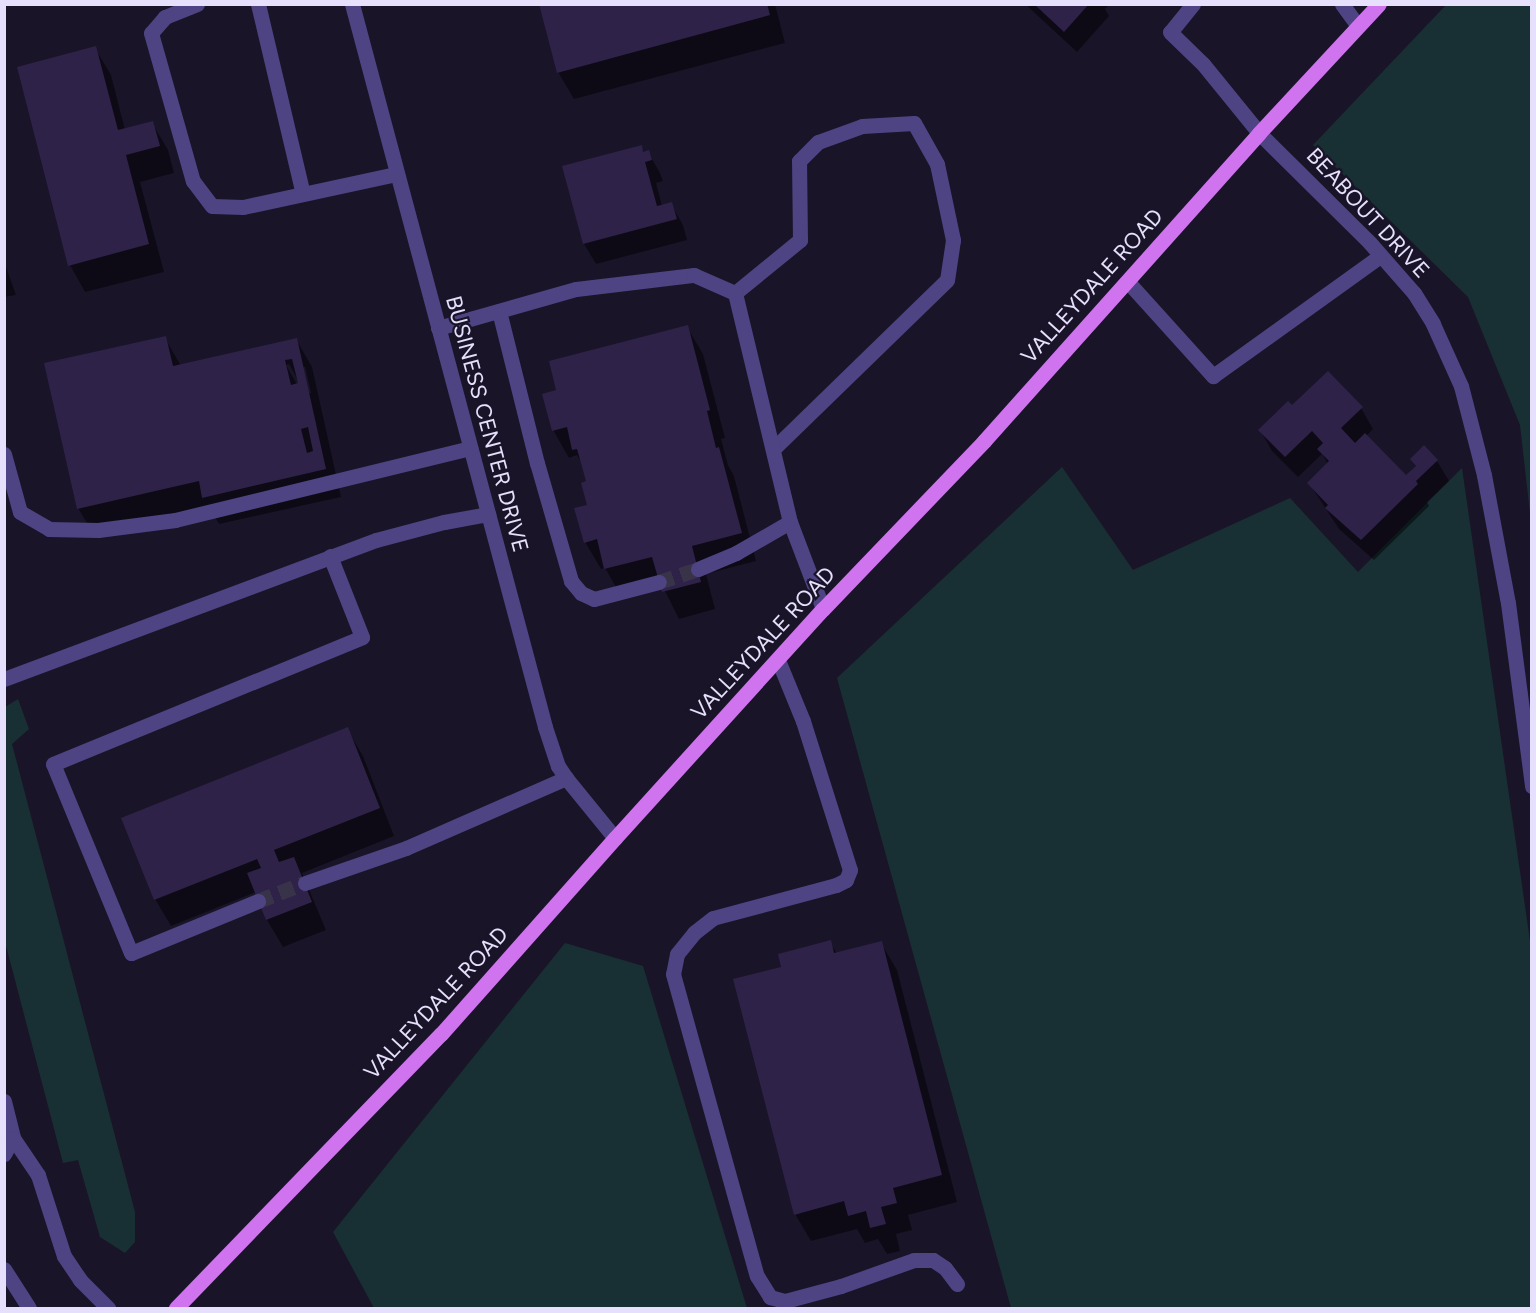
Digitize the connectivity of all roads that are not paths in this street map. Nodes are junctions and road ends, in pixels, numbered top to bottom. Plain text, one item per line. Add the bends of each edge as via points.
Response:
1 (197, 4) edge
2 (258, 4) edge
3 (352, 4) edge
4 (1193, 4) edge
5 (1342, 4) edge
6 (1378, 4) edge
7 (1358, 26) junction
8 (1259, 133) junction
9 (396, 174) junction
10 (303, 194) junction
11 (1380, 256) junction
12 (1128, 282) junction
13 (735, 293) junction
14 (499, 310) junction
15 (438, 328) junction
16 (470, 448) junction
17 (773, 449) junction
18 (4, 454) edge
19 (488, 514) junction
20 (790, 522) junction
21 (330, 556) junction
22 (698, 568) tunnel mouth
23 (659, 582) tunnel mouth
24 (823, 609) junction
25 (778, 660) junction
26 (4, 679) edge
27 (566, 778) junction
28 (1532, 786) edge
29 (615, 838) junction
30 (305, 883) tunnel mouth
31 (258, 901) tunnel mouth
32 (4, 1101) edge
33 (9, 1140) edge
34 (4, 1154) edge
35 (4, 1269) edge
36 (957, 1284) dead end
37 (29, 1308) edge
38 (108, 1308) edge
39 (176, 1308) edge

1 - 10 street via 165,17 152,33 193,181 212,206 243,207
2 - 10 street
3 - 9 street, BUSINESS CENTER DRIVE
4 - 8 street, BEABOUT DRIVE via 1170,32 1203,64
5 - 7 street
6 - 7 main road, VALLEYDALE ROAD
7 - 8 main road, VALLEYDALE ROAD
8 - 11 street, BEABOUT DRIVE
8 - 12 main road, VALLEYDALE ROAD
9 - 10 street
9 - 15 street, BUSINESS CENTER DRIVE
11 - 12 street via 1214,376
11 - 28 street, BEABOUT DRIVE via 1414,293 1461,386 1484,475 1508,603
12 - 24 main road, VALLEYDALE ROAD via 984,441
13 - 14 street via 694,275 576,289
13 - 17 street
13 - 17 street via 800,240 799,161 818,142 862,126 914,123 937,164 953,240 947,280
14 - 15 street
14 - 23 street via 571,581 581,593 594,599
15 - 16 street, BUSINESS CENTER DRIVE
16 - 18 street via 175,520 98,530 50,529 20,512
16 - 19 street, BUSINESS CENTER DRIVE
17 - 20 street
19 - 21 street via 399,534
19 - 27 street, BUSINESS CENTER DRIVE via 545,727
20 - 22 street via 736,553
20 - 24 street
21 - 26 street
21 - 31 street via 362,637 53,764 131,953
24 - 25 main road, VALLEYDALE ROAD
25 - 29 main road, VALLEYDALE ROAD
25 - 36 street via 803,721 850,870 846,880 836,885 713,918 677,954 673,974 757,1276 770,1297 785,1301 914,1260 933,1260
27 - 29 street, BUSINESS CENTER DRIVE
27 - 30 street via 406,848
29 - 39 main road, VALLEYDALE ROAD via 441,1034
32 - 33 street
33 - 34 street
33 - 38 street via 38,1175 64,1256 80,1280
35 - 37 street

